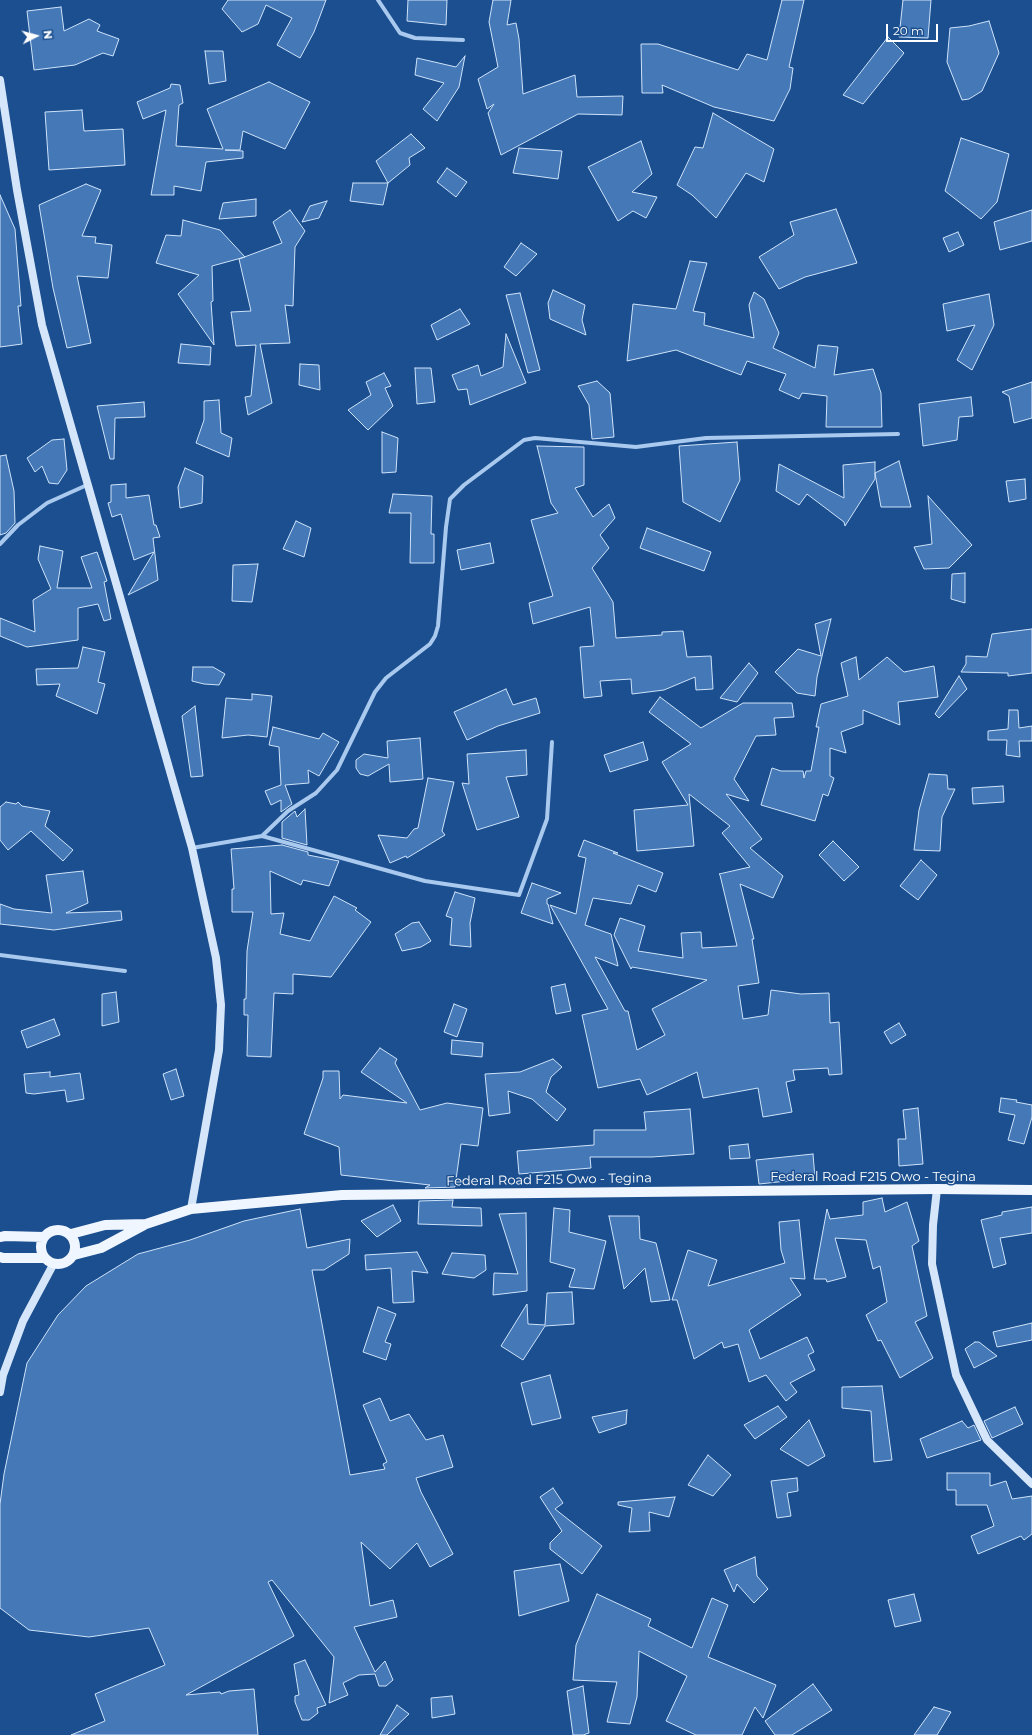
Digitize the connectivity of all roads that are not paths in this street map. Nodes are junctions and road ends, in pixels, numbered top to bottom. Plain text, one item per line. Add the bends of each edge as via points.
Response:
1 (378, 0) edge
2 (463, 40) dead end
3 (0, 80) edge
4 (898, 434) dead end
5 (87, 485) junction
6 (0, 544) edge
7 (552, 742) dead end
8 (262, 836) junction
9 (192, 848) junction
10 (0, 954) edge
11 (125, 971) dead end
12 (937, 1189) junction
13 (1032, 1190) edge
14 (191, 1209) junction
15 (146, 1224) junction
16 (71, 1234) junction
17 (0, 1237) edge
18 (44, 1237) junction
19 (74, 1255) junction
20 (0, 1257) edge
21 (44, 1258) junction
22 (54, 1263) junction
23 (0, 1392) edge
24 (1032, 1484) edge

1 - 2 street via 400,33 415,38
3 - 5 main road via 42,325
4 - 8 street via 706,438 636,447 535,438 524,440 464,485 450,499 438,626 430,644 386,678 375,692 337,770 316,793 288,811
5 - 6 street via 47,502 18,525
5 - 9 main road
7 - 8 street via 547,820 519,895 425,881
8 - 9 street
9 - 14 main road via 216,958 221,1005 219,1050
10 - 11 street
12 - 13 main road, Federal Road F215 Owo - Tegina
12 - 14 main road, Federal Road F215 Owo - Tegina via 342,1195
12 - 24 main road via 932,1225 932,1264 956,1375 987,1440
14 - 15 main road, Federal Road F215 Owo - Tegina
15 - 16 main road, Federal Road F215 Owo - Tegina via 105,1225
15 - 19 main road via 101,1248
16 - 18 main road, Federal Road F215 Owo - Tegina via 62,1229 52,1230
16 - 19 main road via 76,1243
17 - 18 main road
18 - 21 main road via 41,1243
19 - 22 main road via 69,1261
20 - 21 main road
21 - 22 main road
22 - 23 main road via 23,1321 3,1375

